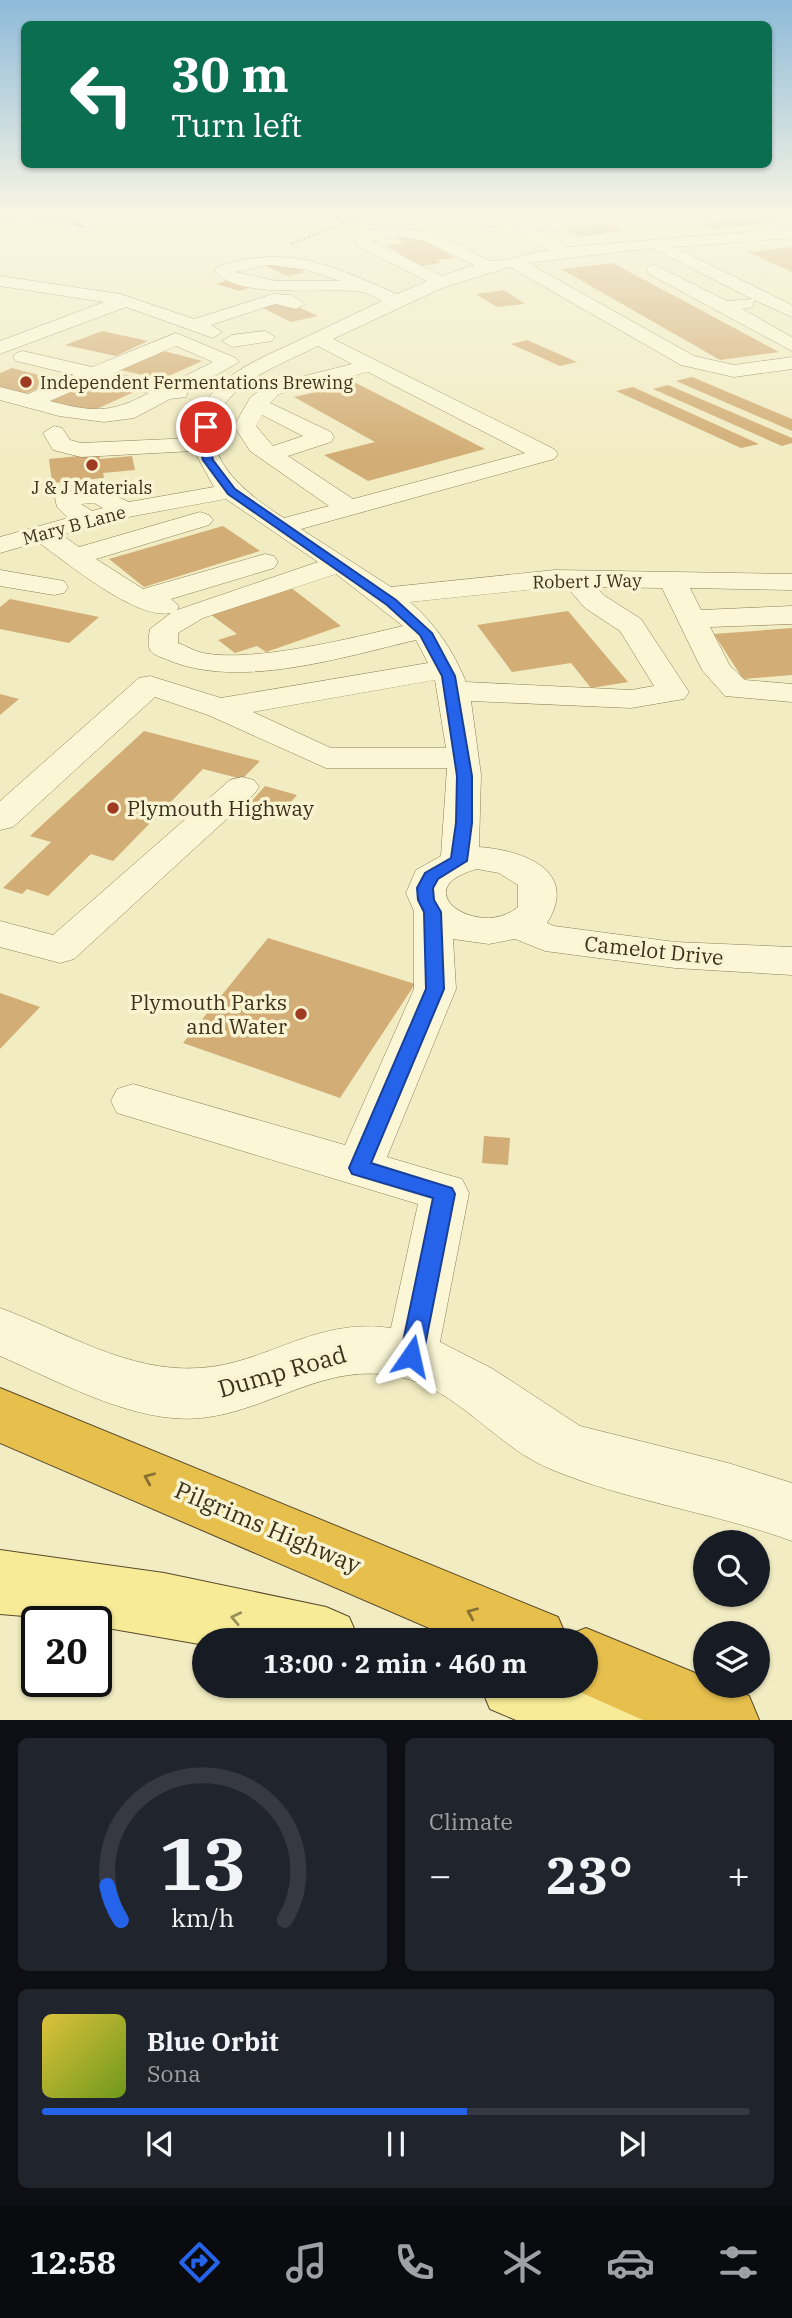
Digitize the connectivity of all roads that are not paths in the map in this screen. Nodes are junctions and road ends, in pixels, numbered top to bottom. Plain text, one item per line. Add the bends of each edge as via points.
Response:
1 (91, 295) edge
2 (385, 295) edge
3 (411, 295) edge
4 (573, 295) edge
5 (706, 295) edge
6 (760, 295) edge
7 (769, 300) junction
8 (127, 301) junction
9 (398, 301) junction
10 (725, 307) junction
11 (792, 312) edge
12 (330, 319) junction
13 (123, 322) dead end
14 (201, 327) junction
15 (149, 330) dead end
16 (176, 339) junction
17 (318, 339) junction
18 (238, 343) junction
19 (792, 345) edge
20 (0, 348) edge
21 (23, 357) junction
22 (275, 360) junction
23 (792, 363) edge
24 (372, 365) junction
25 (0, 366) edge
26 (93, 373) junction
27 (169, 392) junction
28 (0, 393) edge
29 (219, 398) junction
30 (31, 401) junction
31 (260, 402) junction
32 (54, 433) dead end
33 (204, 444) junction
34 (165, 447) junction
35 (271, 454) junction
36 (192, 469) junction
37 (232, 491) junction
38 (349, 508) junction
39 (200, 520) dead end
40 (280, 527) junction
41 (42, 533) junction
42 (0, 545) edge
43 (309, 546) junction
44 (76, 556) junction
45 (337, 565) junction
46 (671, 580) junction
47 (3, 581) edge
48 (792, 582) edge
49 (54, 587) dead end
50 (582, 588) junction
51 (384, 596) junction
52 (144, 598) junction
53 (792, 615) edge
54 (183, 618) junction
55 (690, 619) junction
56 (422, 630) junction
57 (449, 680) junction
58 (792, 693) edge
59 (219, 708) junction
60 (463, 758) junction
61 (242, 787) dead end
62 (0, 819) edge
63 (459, 861) junction
64 (433, 912) junction
65 (520, 925) junction
66 (0, 934) edge
67 (792, 961) edge
68 (133, 1101) dead end
69 (359, 1168) junction
70 (0, 1331) edge
71 (411, 1356) junction
72 (0, 1415) edge
73 (792, 1513) edge
74 (0, 1582) edge
75 (279, 1628) edge
76 (506, 1628) edge
77 (598, 1666) edge
78 (564, 1698) edge
79 (648, 1720) edge
80 (725, 1720) edge

1 - 8 street
2 - 9 street
3 - 9 street
4 - 23 street via 688,360 734,372
5 - 10 street
6 - 7 street
7 - 10 street
7 - 11 street
8 - 14 street
8 - 20 street
9 - 12 street
10 - 19 street
12 - 14 street via 285,299 272,299
12 - 17 street
12 - 18 street
13 - 21 street via 102,324
14 - 16 street
14 - 18 street
15 - 16 street
16 - 26 street
16 - 27 street via 229,362
17 - 22 street
17 - 24 street
18 - 22 street
21 - 25 street
21 - 26 street
22 - 29 street via 236,382
24 - 31 street via 272,390
24 - 38 street via 546,454
26 - 27 street
26 - 30 street
27 - 29 street
27 - 30 street via 121,415 90,415
28 - 30 street
29 - 31 street
29 - 33 street via 208,419
31 - 35 street via 245,426 258,446
31 - 35 street via 323,437
32 - 34 street via 61,445 81,450
33 - 34 street
33 - 36 street
34 - 36 street
35 - 38 street
36 - 37 street
37 - 40 street
37 - 41 street, Mary B Lane via 126,510
38 - 40 street
39 - 44 street
40 - 43 street
41 - 42 street, Mary B Lane
41 - 44 street
43 - 45 street
43 - 52 street
44 - 52 street via 128,594
45 - 51 street
45 - 54 street
46 - 48 street, Robert J Way
46 - 50 street, Robert J Way
46 - 55 lane
47 - 49 street
50 - 51 street, Robert J Way via 502,609 482,586
50 - 57 lane via 631,625 673,692 631,699
51 - 56 street
52 - 54 street
53 - 55 street
54 - 56 street via 164,629 163,647 199,662 256,662
55 - 58 lane via 717,670 736,689
56 - 57 street via 439,653
57 - 59 lane
57 - 60 street
59 - 60 lane via 326,758
59 - 62 street via 150,685
60 - 63 street via 465,799
61 - 66 street via 60,950
63 - 64 street via 431,876 425,888
63 - 65 street via 512,864 536,882 540,905
64 - 65 street via 463,929 503,930
64 - 69 street via 435,989
65 - 67 street, Camelot Drive via 545,938 675,956
68 - 69 street
69 - 71 street via 445,1194
70 - 71 street, Dump Road via 117,1378 159,1391 191,1394 224,1390 337,1351 374,1349
71 - 73 street, Dump Road via 483,1391 565,1448
76 -> 72 highway, Pilgrims Highway
75 -> 74 main road via 93,1591
77 - 80 highway
78 - 79 main road

